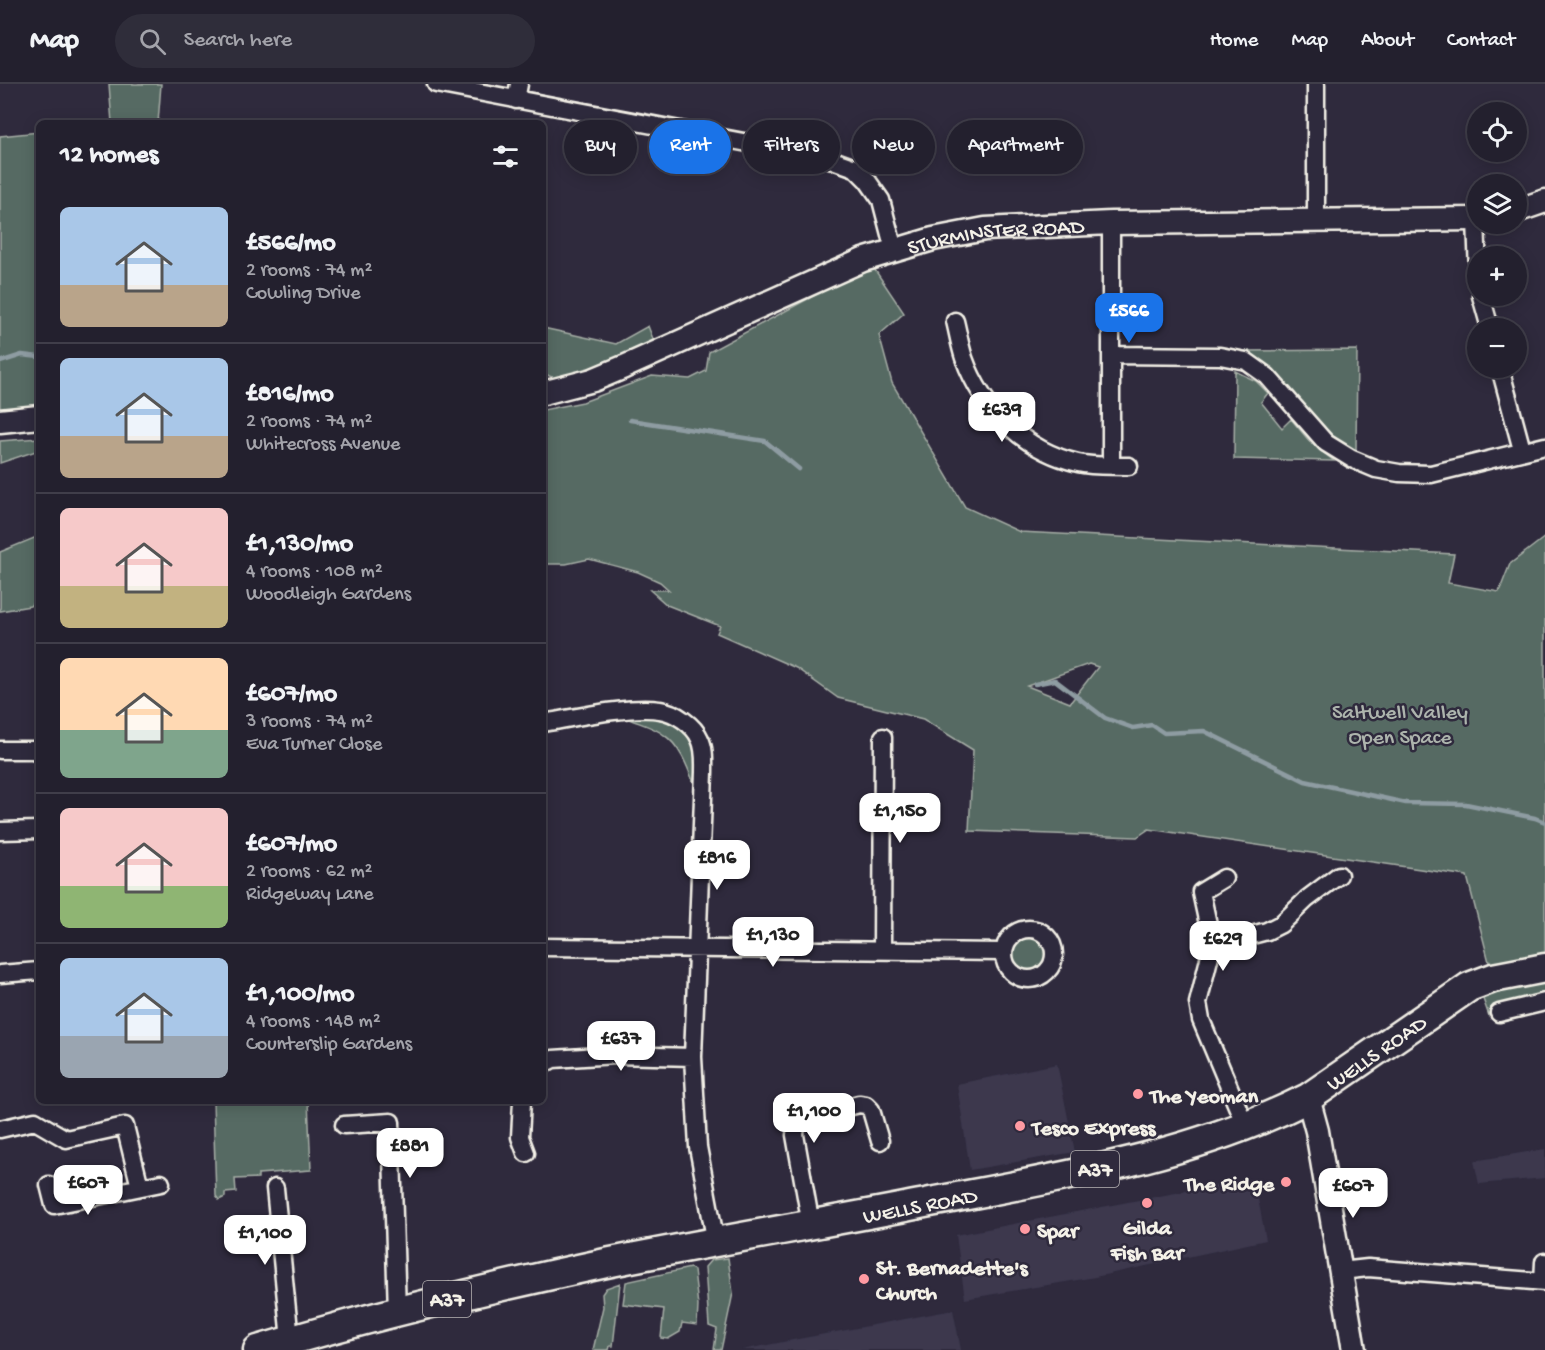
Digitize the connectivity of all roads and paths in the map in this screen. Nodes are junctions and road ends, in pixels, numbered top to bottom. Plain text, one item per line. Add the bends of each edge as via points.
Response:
1 (436, 84) edge
2 (1316, 84) edge
3 (517, 92) edge
4 (1467, 219) edge
5 (1316, 221) junction
6 (1111, 223) junction
7 (894, 250) junction
8 (955, 321) dead end
9 (1111, 355) junction
10 (1503, 378) edge
11 (546, 392) edge
12 (36, 417) edge
13 (0, 421) edge
14 (1545, 446) edge
15 (1522, 450) junction
16 (1112, 465) junction
17 (1129, 466) dead end
18 (546, 723) edge
19 (883, 737) dead end
20 (0, 750) edge
21 (36, 751) edge
22 (36, 830) edge
23 (0, 831) edge
24 (1339, 875) dead end
25 (1224, 878) dead end
26 (546, 947) edge
27 (698, 950) junction
28 (882, 951) junction
29 (1211, 951) junction
30 (1004, 952) dead end
31 (1545, 968) edge
32 (36, 971) edge
33 (0, 974) edge
34 (1545, 1002) edge
35 (1499, 1013) dead end
36 (693, 1057) junction
37 (546, 1062) edge
38 (1308, 1098) junction
39 (522, 1104) edge
40 (344, 1125) dead end
41 (1245, 1125) junction
42 (0, 1129) edge
43 (880, 1141) dead end
44 (526, 1153) dead end
45 (161, 1183) dead end
46 (49, 1185) dead end
47 (140, 1188) junction
48 (275, 1188) dead end
49 (811, 1225) junction
50 (716, 1243) junction
51 (1545, 1262) edge
52 (1341, 1271) junction
53 (1544, 1282) edge
54 (397, 1311) junction
55 (290, 1341) junction
56 (258, 1350) edge
57 (1354, 1350) edge

1 - 3 street
2 - 5 street
3 - 7 street via 830,159 855,168 881,200
4 - 5 street, STURMINSTER ROAD
5 - 6 street, STURMINSTER ROAD
6 - 7 street, STURMINSTER ROAD via 985,229
6 - 9 street
7 - 11 street, STURMINSTER ROAD via 863,260 624,367
8 - 16 street via 964,357 979,391 1002,420 1026,441 1053,456 1081,464
9 - 15 street via 1220,356 1246,361 1267,376 1326,443 1376,470 1431,474
9 - 16 street
10 - 15 street
12 - 13 street
14 - 15 street
16 - 17 street
18 - 27 street via 660,710 687,723 700,738 704,772
19 - 28 street
20 - 21 street
22 - 23 street
24 - 29 street via 1281,924
25 - 29 street via 1200,892
26 - 27 street
27 - 28 street
27 - 36 street
28 - 30 street
29 - 41 street via 1198,1002 1201,1020
31 - 38 highway, WELLS ROAD / A37 via 1492,978 1469,987
32 - 33 street
34 - 35 street
36 - 37 street via 615,1055
36 - 50 street via 698,1148
38 - 41 highway, WELLS ROAD / A37
38 - 52 street
39 - 44 street via 520,1137
40 - 54 street via 391,1122
41 - 49 highway, WELLS ROAD / A37 via 1145,1159
42 - 47 street via 35,1121 66,1139 125,1126
43 - 49 street via 866,1105 806,1118 796,1125
45 - 47 street
46 - 47 street via 54,1205
48 - 55 street
49 - 50 highway, WELLS ROAD / A37
50 - 54 highway, WELLS ROAD / A37 via 592,1266
51 - 53 street
52 - 53 street via 1368,1268
52 - 57 street
54 - 55 highway, WELLS ROAD / A37
55 - 56 highway, WELLS ROAD / A37

